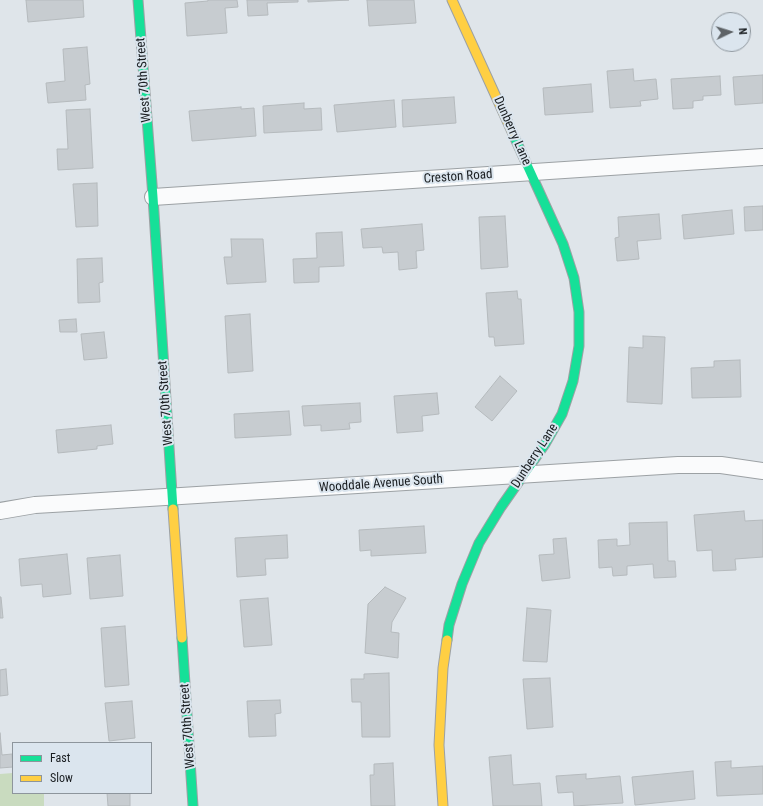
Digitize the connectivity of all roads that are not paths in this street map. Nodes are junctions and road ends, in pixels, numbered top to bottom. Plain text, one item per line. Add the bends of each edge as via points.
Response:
1 (138, 0) edge
2 (452, 0) edge
3 (763, 157) edge
4 (530, 172) junction
5 (152, 197) junction
6 (763, 472) edge
7 (524, 475) junction
8 (172, 497) junction
9 (0, 511) edge
10 (193, 806) edge
11 (443, 806) edge

1 - 5 street, West 70th Street
2 - 4 street, Dunberry Lane
3 - 4 street, Creston Road
4 - 5 street, Creston Road
4 - 7 street, Dunberry Lane via 563,244 574,278 579,312 579,346 573,381 562,414
5 - 8 street, West 70th Street
6 - 7 street, Wooddale Avenue South via 721,465 678,465
7 - 8 street, Wooddale Avenue South
7 - 11 street, Dunberry Lane via 479,543 449,625 442,668 439,732
8 - 9 street, Wooddale Avenue South via 35,505
8 - 10 street, West 70th Street

